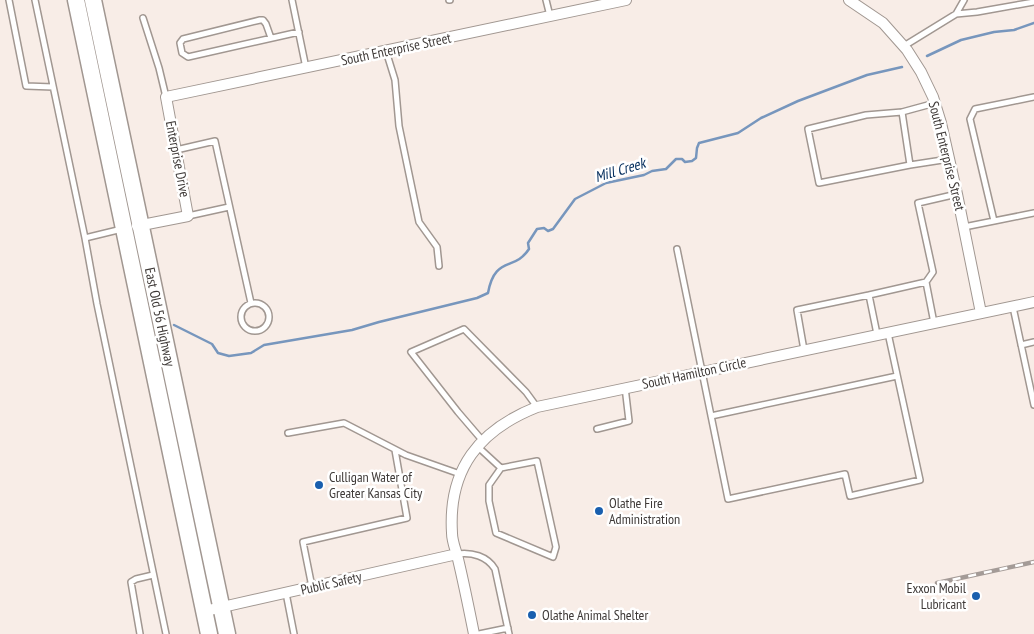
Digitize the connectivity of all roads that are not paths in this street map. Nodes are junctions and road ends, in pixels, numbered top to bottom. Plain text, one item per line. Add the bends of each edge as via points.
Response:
1 (8, 0) edge
2 (34, 0) edge
3 (76, 0) edge
4 (93, 0) edge
5 (292, 0) edge
6 (546, 0) edge
7 (626, 0) edge
8 (849, 0) edge
9 (964, 0) edge
10 (1034, 2) edge
11 (956, 14) junction
12 (550, 16) junction
13 (143, 18) dead end
14 (299, 32) junction
15 (271, 38) junction
16 (903, 47) junction
17 (386, 51) junction
18 (306, 68) junction
19 (53, 87) junction
20 (166, 97) junction
21 (1034, 97) edge
22 (934, 103) junction
23 (902, 112) junction
24 (176, 150) junction
25 (950, 159) junction
26 (910, 165) junction
27 (957, 194) junction
28 (229, 207) junction
29 (1034, 213) edge
30 (188, 216) junction
31 (994, 221) junction
32 (133, 227) junction
33 (964, 227) junction
34 (85, 238) junction
35 (677, 249) dead end
36 (439, 266) dead end
37 (926, 282) junction
38 (869, 295) junction
39 (1034, 302) edge
40 (251, 303) junction
41 (1013, 306) junction
42 (981, 313) junction
43 (934, 323) junction
44 (883, 333) junction
45 (1034, 342) edge
46 (1021, 345) junction
47 (804, 350) junction
48 (702, 371) junction
49 (897, 376) junction
50 (625, 387) junction
51 (1034, 405) edge
52 (537, 407) junction
53 (711, 416) junction
54 (597, 429) dead end
55 (288, 432) dead end
56 (479, 443) junction
57 (395, 450) junction
58 (501, 468) junction
59 (461, 474) junction
60 (457, 554) junction
61 (154, 575) junction
62 (312, 587) junction
63 (286, 594) junction
64 (222, 607) junction
65 (205, 611) junction
66 (508, 631) edge
67 (140, 634) edge
68 (166, 634) edge
69 (210, 634) edge
70 (227, 634) edge
71 (294, 634) edge
72 (474, 634) edge
73 (480, 634) edge

1 - 19 lane via 26,86
2 - 19 lane
3 - 32 main road, East Old 56 Highway
4 - 32 main road, East Old 56 Highway
5 - 14 lane
6 - 12 lane
7 - 12 street, South Enterprise Street
8 - 16 street, South Enterprise Street via 883,23
9 - 11 lane
10 - 11 lane
11 - 16 lane
12 - 17 street, South Enterprise Street
13 - 20 lane
14 - 15 lane
14 - 18 lane
15 - 15 lane via 188,57 182,53 180,43 183,39 260,20 266,24
16 - 22 street, South Enterprise Street via 921,72
17 - 18 street, South Enterprise Street
17 - 36 lane via 395,80 399,126 419,222 437,247
18 - 20 street, South Enterprise Street
19 - 34 lane
20 - 24 street, Enterprise Drive
21 - 31 lane via 975,109 970,119
22 - 23 lane
22 - 25 street, South Enterprise Street
23 - 26 lane
23 - 26 lane via 808,129 819,183
24 - 28 lane via 215,141
24 - 30 street, Enterprise Drive
25 - 26 lane
25 - 27 street, South Enterprise Street
27 - 33 street, South Enterprise Street
27 - 37 lane via 918,203 933,272
28 - 30 lane
28 - 40 lane
29 - 31 lane
30 - 32 street, Enterprise Drive
31 - 33 lane
32 - 34 lane
32 - 64 main road, East Old 56 Highway
32 - 65 main road, East Old 56 Highway
33 - 42 street, South Enterprise Street
34 - 61 lane
35 - 48 lane
37 - 38 lane
37 - 43 lane
38 - 44 lane
38 - 47 lane via 797,310
39 - 41 street, South Hamilton Circle
40 - 40 lane via 262,304 268,310 269,319 261,330 248,329 242,322 242,312
41 - 42 street, South Hamilton Circle
41 - 46 lane
42 - 43 street, South Hamilton Circle
43 - 44 street, South Hamilton Circle
44 - 47 street, South Hamilton Circle
44 - 49 lane
45 - 46 lane
46 - 51 lane
47 - 48 street, South Hamilton Circle
48 - 50 street, South Hamilton Circle
48 - 53 lane
49 - 53 lane
49 - 53 lane via 920,480 850,496 845,474 728,499
50 - 52 street, South Hamilton Circle
50 - 54 lane via 629,421
52 - 56 street, South Hamilton Circle via 504,423
52 - 56 lane via 464,329 411,352
55 - 57 lane via 344,423
56 - 58 lane
56 - 59 street, South Hamilton Circle
57 - 59 lane
57 - 62 lane via 407,518 303,542
58 - 58 lane via 489,485 488,501 496,533 552,557 556,547 537,461
59 - 60 street, South Hamilton Circle via 452,519
60 - 62 street, Public Safety
60 - 66 lane via 467,552 487,558 492,564
60 - 72 street, South Hamilton Circle
61 - 67 lane via 131,582
61 - 68 lane
62 - 63 street, Public Safety
63 - 64 street, Public Safety
63 - 71 lane
64 - 65 street, Public Safety
64 - 70 main road, East Old 56 Highway
65 - 69 main road, East Old 56 Highway
66 - 73 lane

